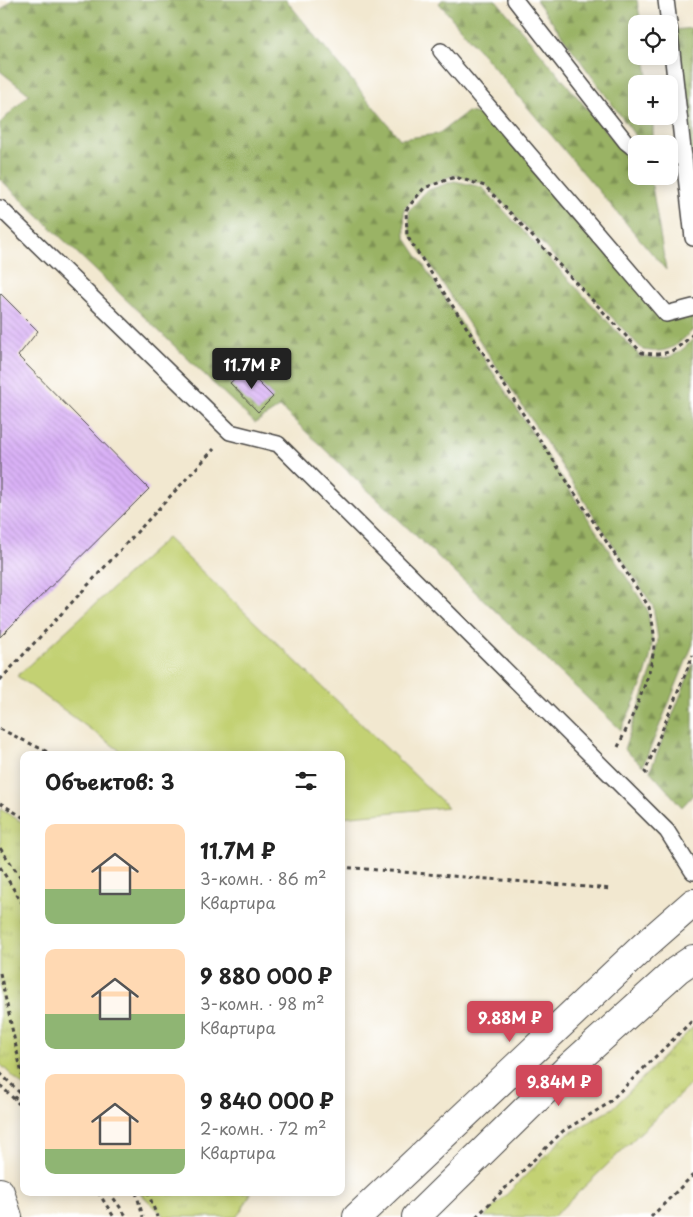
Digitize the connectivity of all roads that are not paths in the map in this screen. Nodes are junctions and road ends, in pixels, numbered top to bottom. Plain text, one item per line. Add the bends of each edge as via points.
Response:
1 (515, 0) edge
2 (666, 0) edge
3 (668, 15) edge
4 (440, 51) dead end
5 (671, 65) edge
6 (675, 135) edge
7 (628, 144) edge
8 (678, 167) edge
9 (0, 208) edge
10 (693, 238) edge
11 (693, 308) edge
12 (693, 872) edge
13 (693, 903) edge
14 (685, 964) edge
15 (0, 1192) edge
16 (8, 1217) edge
17 (357, 1217) edge
18 (416, 1217) edge

1 - 7 lane
2 - 3 lane
4 - 11 lane via 666,314
5 - 6 lane
8 - 10 lane
9 - 12 lane via 230,432 278,444 667,831
13 - 17 main road
14 - 18 main road via 565,1071
15 - 16 main road

